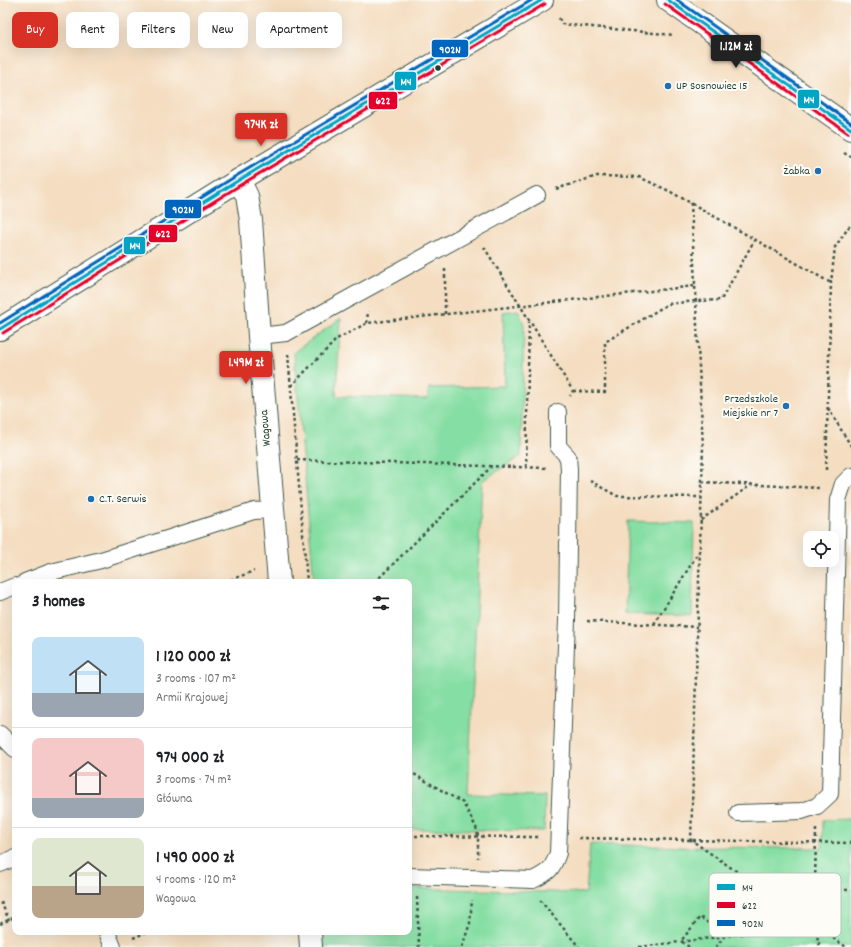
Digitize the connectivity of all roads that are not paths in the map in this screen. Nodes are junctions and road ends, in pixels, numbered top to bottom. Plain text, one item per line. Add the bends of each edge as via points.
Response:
1 (542, 0) edge
2 (668, 0) edge
3 (684, 6) edge
4 (851, 129) edge
5 (238, 180) junction
6 (537, 195) road end
7 (0, 329) edge
8 (259, 336) junction
9 (558, 412) road end
10 (851, 476) edge
11 (273, 510) junction
12 (278, 574) edge
13 (33, 579) edge
14 (12, 587) edge
15 (0, 592) edge
16 (0, 734) edge
17 (12, 746) edge
18 (738, 813) dead end
19 (12, 859) edge
20 (0, 864) edge
21 (414, 876) edge
22 (109, 935) edge
23 (310, 935) edge
24 (113, 947) edge
25 (311, 947) edge

1 - 5 street
2 - 3 street
3 - 4 street
5 - 7 street
5 - 8 street, Wagowa via 247,196 251,220
6 - 8 lane via 286,333
8 - 11 street, Wagowa
9 - 21 lane via 558,446 568,457 569,469 567,620 558,853 553,867 533,880
10 - 18 lane via 843,484 838,500 830,794 817,806 802,810
11 - 12 street, Wagowa
11 - 13 lane via 254,511
14 - 15 lane
16 - 17 lane
19 - 20 lane
22 - 24 lane
23 - 25 street

